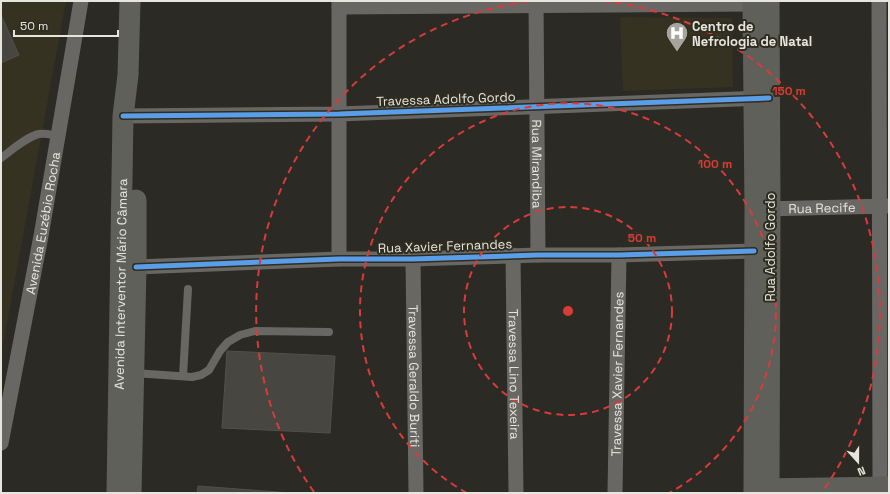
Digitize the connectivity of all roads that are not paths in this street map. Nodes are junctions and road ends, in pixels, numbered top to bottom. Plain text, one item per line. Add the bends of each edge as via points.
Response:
1 (81, 1) edge
2 (130, 1) edge
3 (879, 1) edge
4 (758, 2) edge
5 (339, 4) edge
6 (536, 4) edge
7 (761, 98) junction
8 (536, 106) junction
9 (339, 114) junction
10 (130, 115) junction
11 (59, 136) junction
12 (1, 158) edge
13 (884, 206) edge
14 (763, 209) junction
15 (754, 251) junction
16 (538, 255) junction
17 (619, 255) junction
18 (512, 256) junction
19 (340, 259) junction
20 (413, 259) junction
21 (136, 268) junction
22 (188, 289) dead end
23 (329, 332) dead end
24 (134, 373) junction
25 (183, 376) junction
26 (1, 443) edge
27 (884, 487) edge
28 (124, 490) edge
29 (761, 491) edge
30 (416, 493) edge
31 (422, 493) edge
32 (516, 493) edge
33 (615, 493) edge

1 - 11 street, Avenida Euzébio Rocha
2 - 10 main road, Avenida Interventor Mário Câmara
3 - 13 street
4 - 6 street
4 - 7 main road, Rua Adolfo Gordo
5 - 6 street
5 - 9 street
6 - 8 street, Rua Mirandiba
7 - 8 street, Travessa Adolfo Gordo
7 - 14 main road, Rua Adolfo Gordo
8 - 9 street, Travessa Adolfo Gordo
8 - 16 street, Rua Mirandiba
9 - 10 street, Travessa Adolfo Gordo
9 - 19 street
10 - 21 main road, Avenida Interventor Mário Câmara
10 - 28 main road, Avenida Interventor Mário Câmara
11 - 12 lane via 40,134
11 - 26 street, Avenida Euzébio Rocha
13 - 14 street, Rua Recife
13 - 27 street
14 - 15 main road, Rua Adolfo Gordo
14 - 29 main road, Rua Adolfo Gordo
15 - 17 street, Rua Xavier Fernandes
15 - 29 main road, Rua Adolfo Gordo
16 - 17 street, Rua Xavier Fernandes
16 - 18 street, Rua Xavier Fernandes
17 - 33 street, Travessa Xavier Fernandes
18 - 20 street, Rua Xavier Fernandes
18 - 32 street, Travessa Lino Texeira
19 - 20 street, Rua Xavier Fernandes
19 - 21 street, Rua Xavier Fernandes
20 - 30 street, Travessa Geraldo Buriti
21 - 24 main road, Avenida Interventor Mário Câmara
22 - 25 lane
23 - 25 lane via 256,330 228,342 220,350 209,370 201,375
24 - 25 lane
24 - 28 main road, Avenida Interventor Mário Câmara
27 - 29 main road
30 - 31 street

